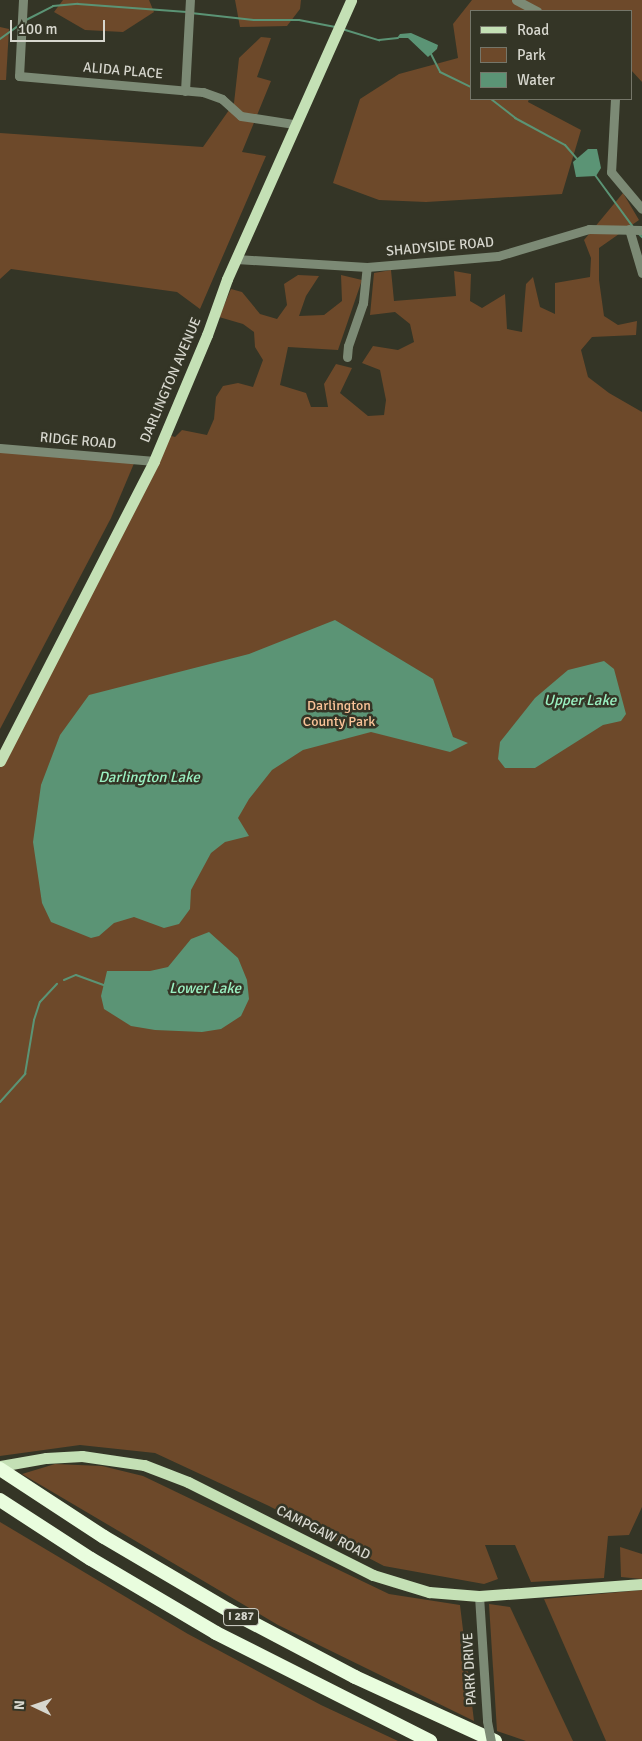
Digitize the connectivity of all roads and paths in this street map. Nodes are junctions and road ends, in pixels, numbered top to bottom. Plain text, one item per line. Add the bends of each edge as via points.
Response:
1 (22, 0) edge
2 (190, 0) edge
3 (351, 0) edge
4 (516, 0) edge
5 (535, 10) edge
6 (185, 90) junction
7 (615, 100) edge
8 (294, 124) junction
9 (642, 209) edge
10 (629, 229) junction
11 (642, 230) edge
12 (236, 259) junction
13 (366, 267) junction
14 (642, 273) edge
15 (348, 357) dead end
16 (0, 448) edge
17 (154, 461) junction
18 (0, 762) edge
19 (0, 1467) edge
20 (0, 1500) edge
21 (642, 1584) edge
22 (479, 1596) junction
23 (430, 1741) edge
24 (491, 1741) edge
25 (495, 1741) edge

1 - 6 street, ALIDA PLACE via 19,76
2 - 6 street
3 - 8 main road, DARLINGTON AVENUE
4 - 5 street
6 - 8 street, ALIDA PLACE via 213,95 241,116
7 - 9 street via 611,172
8 - 12 main road, DARLINGTON AVENUE
10 - 11 street, SHADYSIDE ROAD
10 - 13 street, SHADYSIDE ROAD via 572,232 530,248 490,257
10 - 14 street
12 - 13 street, SHADYSIDE ROAD
12 - 17 main road, DARLINGTON AVENUE
13 - 15 street via 364,298 348,346
16 - 17 street, RIDGE ROAD
17 - 18 main road, DARLINGTON AVENUE
19 - 22 main road, CAMPGAW ROAD via 40,1458 100,1457 152,1467 373,1575 429,1592
19 - 25 highway, I 287 via 104,1537 228,1610 355,1677
20 - 23 highway, I 287 via 91,1559 216,1633
21 - 22 main road, CAMPGAW ROAD
22 - 24 street, PARK DRIVE, bridge

